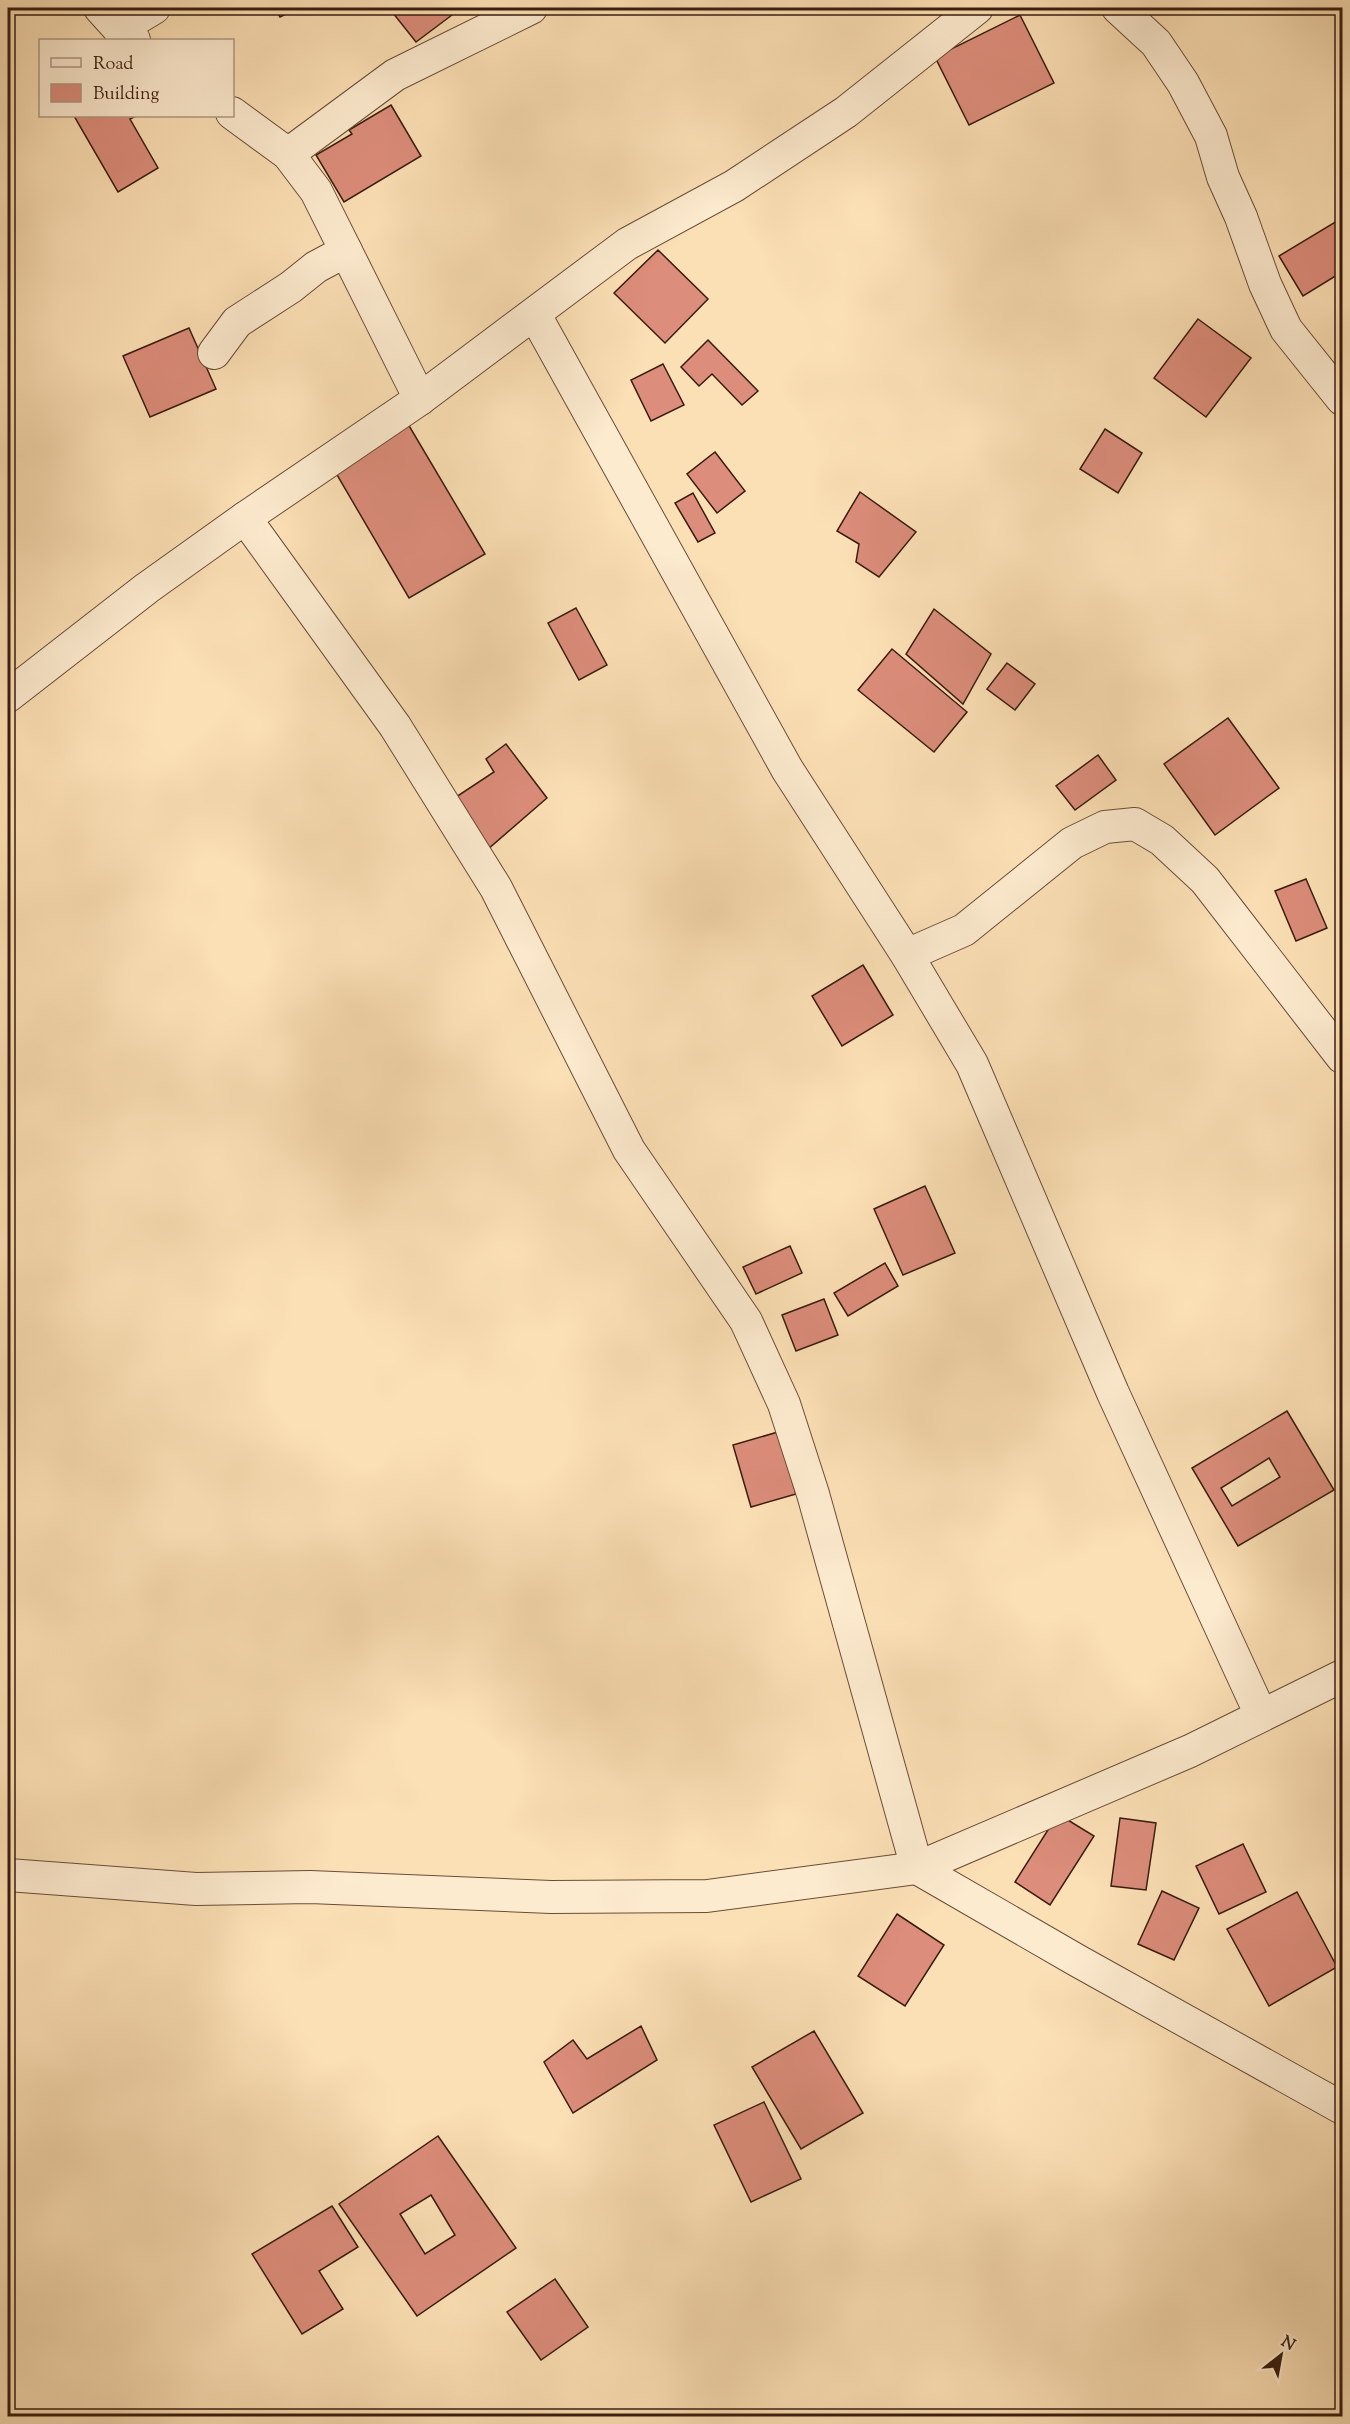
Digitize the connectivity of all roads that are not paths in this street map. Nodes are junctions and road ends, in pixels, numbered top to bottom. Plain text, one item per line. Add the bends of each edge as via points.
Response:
1 (154, 8) edge
2 (531, 8) edge
3 (978, 8) edge
4 (1118, 8) edge
5 (118, 26) edge
6 (234, 114) edge
7 (288, 154) junction
8 (346, 251) junction
9 (535, 315) junction
10 (214, 353) dead end
11 (420, 399) junction
12 (1342, 399) edge
13 (245, 518) junction
14 (8, 696) edge
15 (907, 955) junction
16 (1342, 1057) edge
17 (1342, 1676) edge
18 (1262, 1715) junction
19 (917, 1868) junction
20 (8, 1875) edge
21 (1342, 2108) edge

1 - 5 street
2 - 7 street via 395,75
3 - 9 street via 846,112 734,186 627,244
4 - 12 street via 1156,43 1183,83 1211,136 1223,177 1286,329
6 - 7 street
7 - 8 street via 316,191
8 - 10 street via 237,322
8 - 11 street
9 - 11 street
9 - 15 street via 787,770
11 - 13 street
13 - 14 street
13 - 19 street via 395,726 496,888 629,1150 746,1322 784,1404 813,1494
15 - 16 street via 964,930 1072,843 1105,827 1135,824 1162,840 1205,880
15 - 18 street via 972,1064 1113,1393
17 - 18 street
18 - 19 street via 1190,1751
19 - 20 street via 707,1896 575,1897 310,1887 196,1889
19 - 21 street

